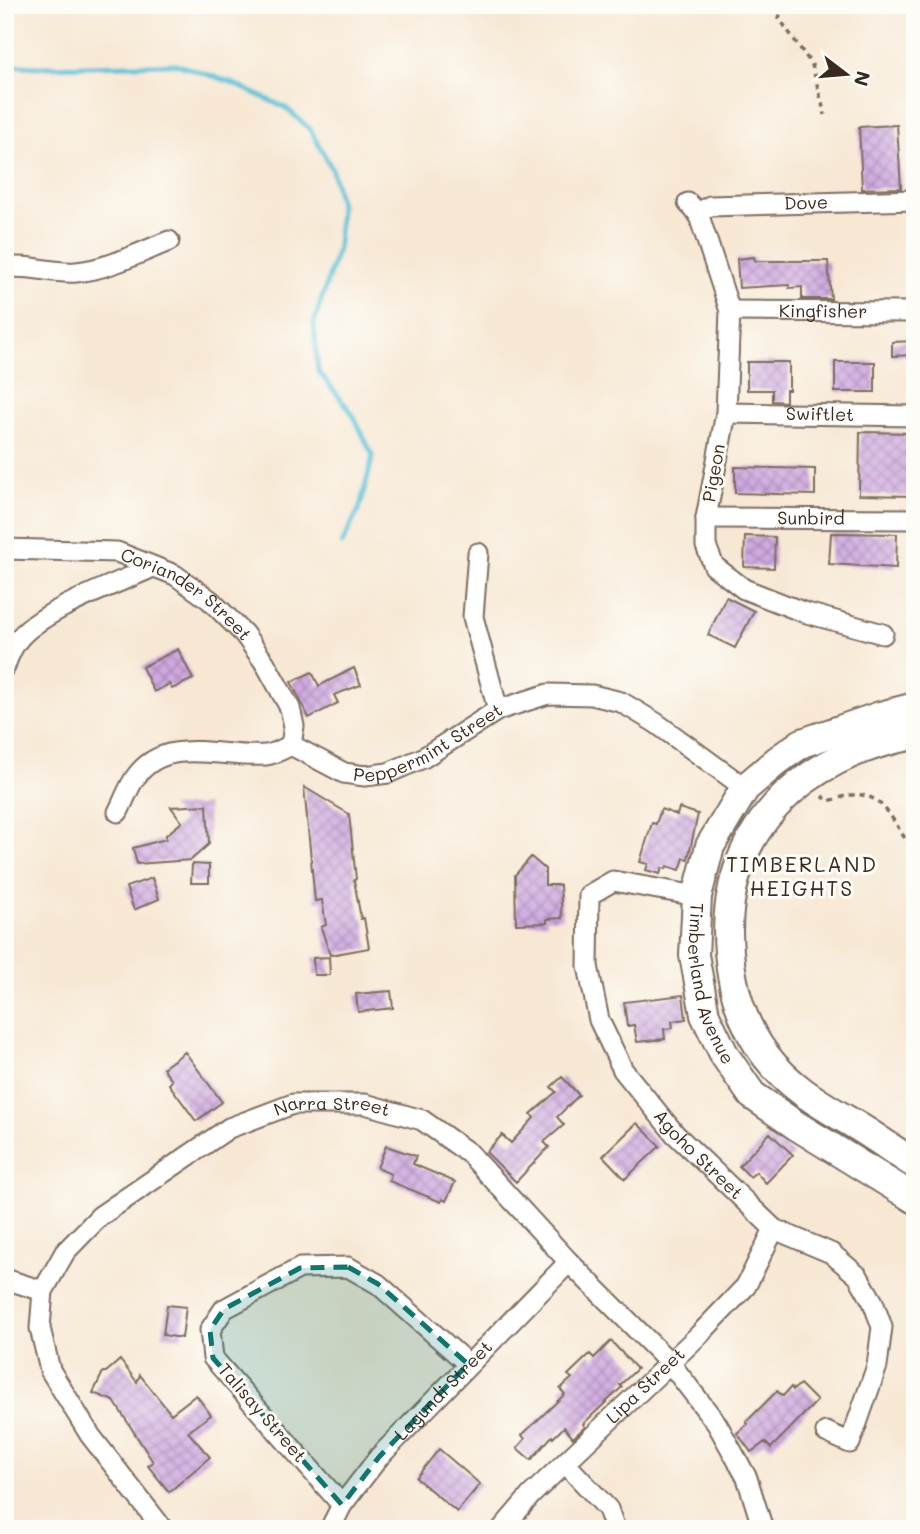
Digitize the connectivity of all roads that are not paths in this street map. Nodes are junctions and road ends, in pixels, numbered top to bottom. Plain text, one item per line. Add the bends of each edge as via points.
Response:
1 (915, 200) edge
2 (693, 208) joint
3 (169, 241) dead end
4 (5, 268) edge
5 (730, 311) junction
6 (915, 312) edge
7 (726, 413) junction
8 (915, 416) edge
9 (706, 518) junction
10 (915, 519) edge
11 (5, 549) edge
12 (478, 553) dead end
13 (153, 567) junction
14 (883, 635) dead end
15 (5, 666) edge
16 (915, 707) edge
17 (498, 710) junction
18 (915, 736) edge
19 (290, 744) junction
20 (745, 788) junction
21 (118, 812) dead end
22 (696, 896) junction
23 (858, 1126) junction
24 (839, 1151) junction
25 (915, 1164) edge
26 (915, 1199) edge
27 (774, 1229) junction
28 (569, 1262) junction
29 (5, 1279) edge
30 (43, 1291) junction
31 (670, 1363) junction
32 (468, 1364) junction
33 (826, 1432) dead end
34 (566, 1464) junction
35 (342, 1505) junction
36 (163, 1529) edge
37 (330, 1529) edge
38 (502, 1529) edge
39 (615, 1529) edge
40 (764, 1529) edge

1 - 2 street, Dove
2 - 5 street, Pigeon
3 - 4 street via 97,268 73,272
5 - 6 street, Kingfisher
5 - 7 street, Pigeon
7 - 8 street, Swiftlet
7 - 9 street, Pigeon
9 - 10 street, Sunbird
9 - 14 street, Pigeon via 706,546 714,566 744,589
11 - 13 street, Coriander Street via 117,552
12 - 17 street via 473,617
13 - 15 street via 48,615 18,639
13 - 19 street, Coriander Street via 175,575 210,600 244,634 290,708
16 - 20 street, Timberland Avenue via 802,743
17 - 19 street, Peppermint Street via 423,758 388,773 344,773
17 - 20 street, Peppermint Street via 548,694 592,695 621,702
18 - 23 street, Timberland Avenue via 855,751 788,792 745,848 733,882 726,925 732,981 744,1018 764,1054 809,1098
19 - 21 street via 268,755 175,752 152,761 135,778
20 - 22 street, Timberland Avenue via 710,846
22 - 24 street, Timberland Avenue via 694,955 705,1015 724,1056 752,1095
22 - 27 street, Agoho Street via 613,881 589,895 588,966 599,1020 623,1070 674,1135
23 - 24 street
23 - 25 street, Timberland Avenue
24 - 26 street, Timberland Avenue
27 - 31 street, Lipa Street via 746,1286
27 - 33 street, Agoho Street via 831,1253 858,1276 882,1327 877,1366 850,1443
28 - 30 street, Narra Street via 470,1153 422,1119 365,1104 293,1104 229,1128 100,1216 65,1252
28 - 31 street, Narra Street
28 - 32 street, Lagundi Street
29 - 30 street
30 - 36 street, Narra Street via 40,1328 50,1370 90,1435
31 - 34 street, Lipa Street
31 - 40 street, Narra Street via 717,1424 747,1478
32 - 35 street, Lagundi Street via 379,1457
32 - 35 street, Talisay Street via 378,1284 348,1267 300,1268 224,1309 210,1330 213,1358
34 - 38 street, Lipa Street
34 - 39 street via 608,1508
35 - 37 street, Lagundi Street

